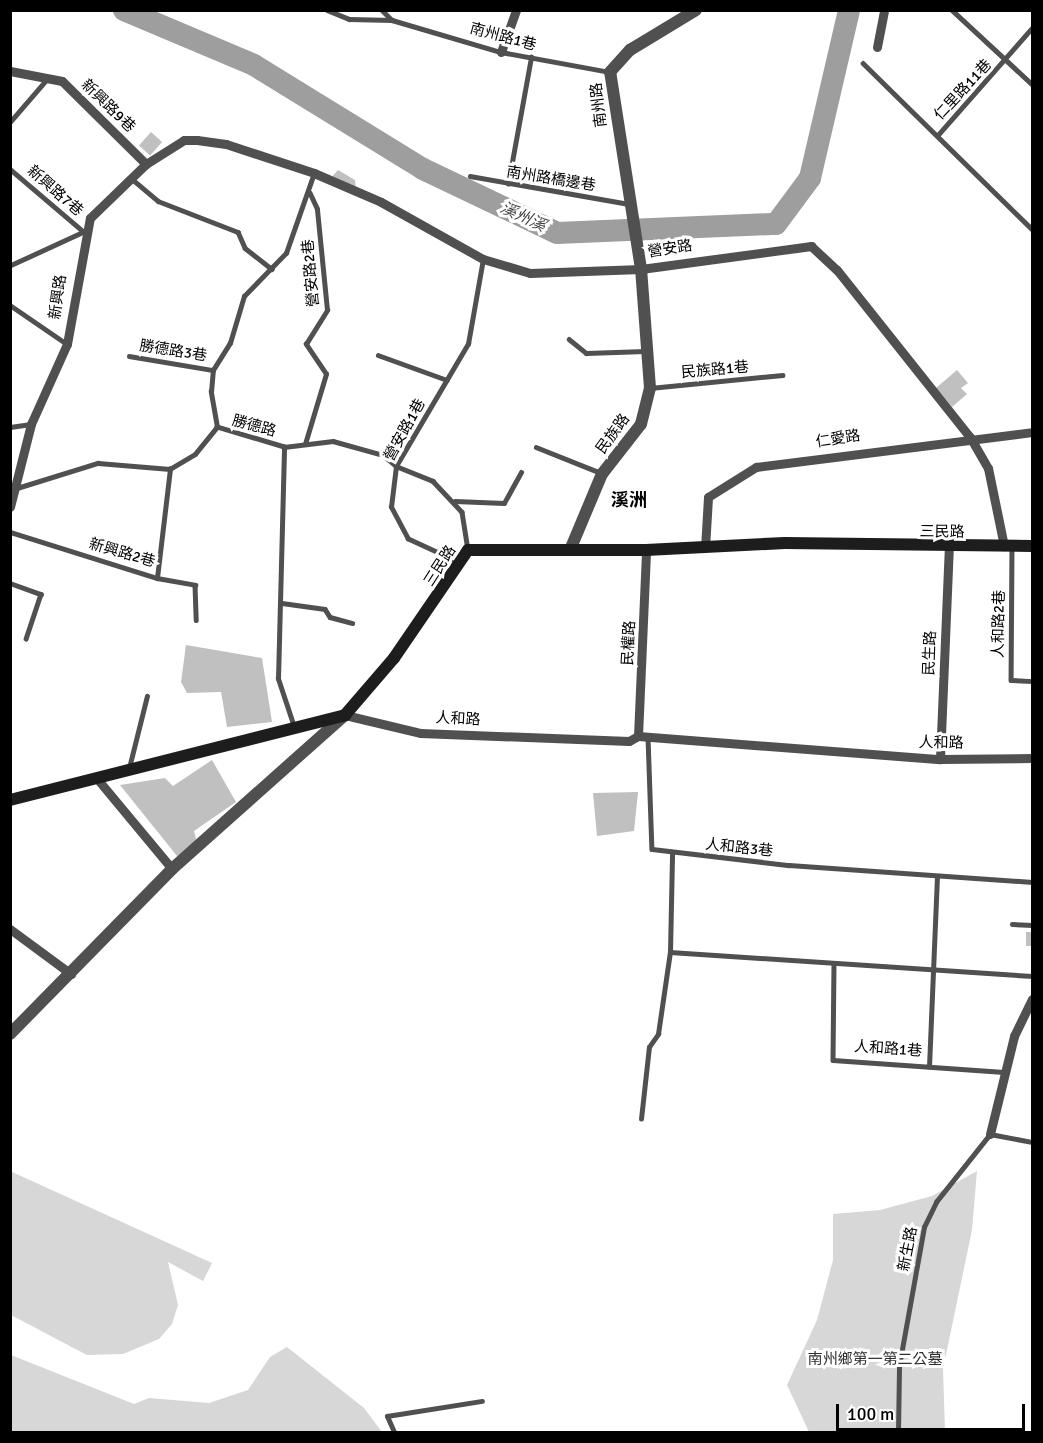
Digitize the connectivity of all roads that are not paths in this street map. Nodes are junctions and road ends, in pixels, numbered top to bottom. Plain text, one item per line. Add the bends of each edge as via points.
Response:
1 (327, 10) edge
2 (382, 10) edge
3 (516, 10) edge
4 (696, 10) edge
5 (884, 10) edge
6 (952, 10) edge
7 (392, 20) junction
8 (1032, 28) edge
9 (877, 48) dead end
10 (501, 52) junction
11 (531, 57) junction
12 (1007, 61) junction
13 (863, 63) dead end
14 (10, 71) edge
15 (610, 72) junction
16 (48, 79) junction
17 (1032, 84) edge
18 (10, 122) edge
19 (938, 136) junction
20 (196, 140) joint
21 (146, 164) junction
22 (10, 168) edge
23 (314, 173) junction
24 (470, 176) dead end
25 (132, 179) junction
26 (508, 184) junction
27 (310, 194) junction
28 (629, 204) junction
29 (1032, 229) edge
30 (84, 232) junction
31 (483, 260) junction
32 (639, 263) junction
33 (10, 266) edge
34 (272, 269) junction
35 (10, 305) edge
36 (569, 339) dead end
37 (67, 344) junction
38 (650, 351) junction
39 (378, 355) dead end
40 (129, 356) dead end
41 (213, 370) junction
42 (782, 375) dead end
43 (447, 380) junction
44 (650, 388) junction
45 (31, 424) junction
46 (217, 427) junction
47 (10, 428) edge
48 (1032, 432) edge
49 (970, 437) junction
50 (305, 444) junction
51 (284, 447) junction
52 (536, 447) dead end
53 (396, 466) junction
54 (170, 469) junction
55 (521, 472) dead end
56 (602, 474) junction
57 (17, 488) junction
58 (455, 501) junction
59 (10, 507) edge
60 (10, 532) edge
61 (1008, 546) junction
62 (1032, 546) edge
63 (949, 547) junction
64 (705, 548) junction
65 (468, 550) junction
66 (570, 550) junction
67 (646, 550) junction
68 (461, 564) junction
69 (157, 578) junction
70 (10, 583) edge
71 (282, 603) junction
72 (196, 620) dead end
73 (352, 623) dead end
74 (26, 639) dead end
75 (1032, 681) edge
76 (147, 696) dead end
77 (345, 715) junction
78 (294, 728) junction
79 (643, 737) junction
80 (1032, 758) edge
81 (940, 759) junction
82 (128, 773) junction
83 (99, 781) junction
84 (10, 800) edge
85 (672, 854) junction
86 (172, 869) junction
87 (937, 878) junction
88 (1032, 882) edge
89 (1012, 924) dead end
90 (1032, 925) edge
91 (10, 928) edge
92 (670, 952) junction
93 (834, 964) junction
94 (930, 968) junction
95 (71, 974) junction
96 (1032, 976) edge
97 (1032, 999) edge
98 (10, 1034) edge
99 (929, 1067) junction
100 (1006, 1073) junction
101 (641, 1119) dead end
102 (990, 1134) junction
103 (1032, 1142) edge
104 (482, 1401) dead end
105 (394, 1432) edge
106 (898, 1432) edge

1 - 7 lane via 349,19
2 - 7 lane
3 - 10 street
4 - 15 street, 南州路 via 630,50
5 - 9 street
6 - 12 lane, 仁里路11巷
7 - 10 lane, 南州路1巷
8 - 12 lane, 仁里路11巷
10 - 11 lane, 南州路1巷
11 - 15 lane, 南州路1巷
11 - 26 lane
12 - 17 lane, 仁里路11巷
12 - 19 lane, 仁里路11巷
13 - 19 lane
14 - 16 street, 新興路9巷
15 - 28 street, 南州路
16 - 18 lane
16 - 21 street, 新興路9巷 via 62,81
19 - 29 lane
20 - 21 street, 新興路 via 184,140
20 - 23 street, 營安路 via 226,144
21 - 25 street, 新興路
22 - 30 lane, 新興路7巷
23 - 27 lane
23 - 31 street, 營安路 via 381,202
24 - 26 lane, 南州路橋邊巷
25 - 30 street, 新興路 via 90,218
25 - 34 lane via 158,201 238,232 245,248
26 - 28 lane, 南州路橋邊巷
27 - 34 lane via 286,253
27 - 50 lane, 營安路2巷 via 317,209 327,309 306,344 326,374
28 - 32 street, 南州路
30 - 33 lane
30 - 37 street, 新興路
31 - 32 street, 營安路 via 530,273
31 - 43 lane, 營安路1巷 via 468,344
32 - 38 street, 民族路
32 - 49 street, 營安路 via 811,246 837,270
34 - 41 lane via 244,296 230,343
35 - 37 lane
36 - 38 lane via 586,353
37 - 45 street, 新興路
38 - 44 street, 民族路
39 - 43 lane
40 - 41 lane, 勝德路3巷
41 - 46 lane, 勝德路
42 - 44 lane, 民族路1巷
43 - 53 lane, 營安路1巷
44 - 56 street, 民族路 via 641,424
45 - 47 lane
45 - 57 street, 新興路
46 - 51 lane, 勝德路
46 - 54 lane via 195,454
48 - 49 street, 仁愛路
49 - 61 street, 營安路 via 988,468
49 - 64 street, 仁愛路 via 756,467 708,497
50 - 51 lane
50 - 53 lane via 333,441 383,455
51 - 71 lane, 勝德路
52 - 56 lane
53 - 58 lane via 433,481
53 - 68 lane, 營安路1巷 via 391,507 396,522 408,539
54 - 57 lane via 98,463
54 - 69 lane, 新興路2巷
55 - 58 lane via 504,503
56 - 66 street, 民族路
57 - 59 street, 新興路
58 - 65 lane
60 - 69 lane, 新興路2巷
61 - 62 main road, 三民路
61 - 63 main road, 三民路
61 - 75 lane, 人和路2巷 via 1011,680
63 - 64 main road, 三民路 via 785,543
63 - 81 street, 民生路
64 - 67 main road, 三民路
65 - 66 main road, 三民路
65 - 68 main road, 三民路
66 - 67 main road, 三民路
67 - 79 street, 民權路
68 - 77 main road, 三民路 via 394,658
69 - 72 lane via 195,585
70 - 74 lane via 41,594
71 - 73 lane via 325,609 330,617
71 - 78 lane, 勝德路 via 276,626 278,679
76 - 82 lane
77 - 78 main road
77 - 79 street, 人和路 via 420,733 629,741
77 - 86 street
78 - 82 main road
79 - 81 street, 人和路
79 - 85 lane via 652,849
80 - 81 street, 人和路
82 - 83 main road
83 - 84 main road
83 - 86 street
85 - 87 lane, 人和路3巷
85 - 92 lane
86 - 95 street
87 - 88 lane
87 - 94 lane, 人和路1巷
89 - 90 lane
91 - 95 street
92 - 93 lane
92 - 101 lane via 658,1034 649,1047
93 - 94 lane
93 - 99 lane, 人和路1巷 via 833,1060
94 - 96 lane
94 - 99 lane, 人和路1巷
95 - 98 street
97 - 100 street via 1014,1036
99 - 100 lane, 人和路1巷
100 - 102 street
102 - 103 lane
102 - 106 lane, 新生路 via 936,1202 924,1227 899,1366
104 - 105 lane via 387,1416

